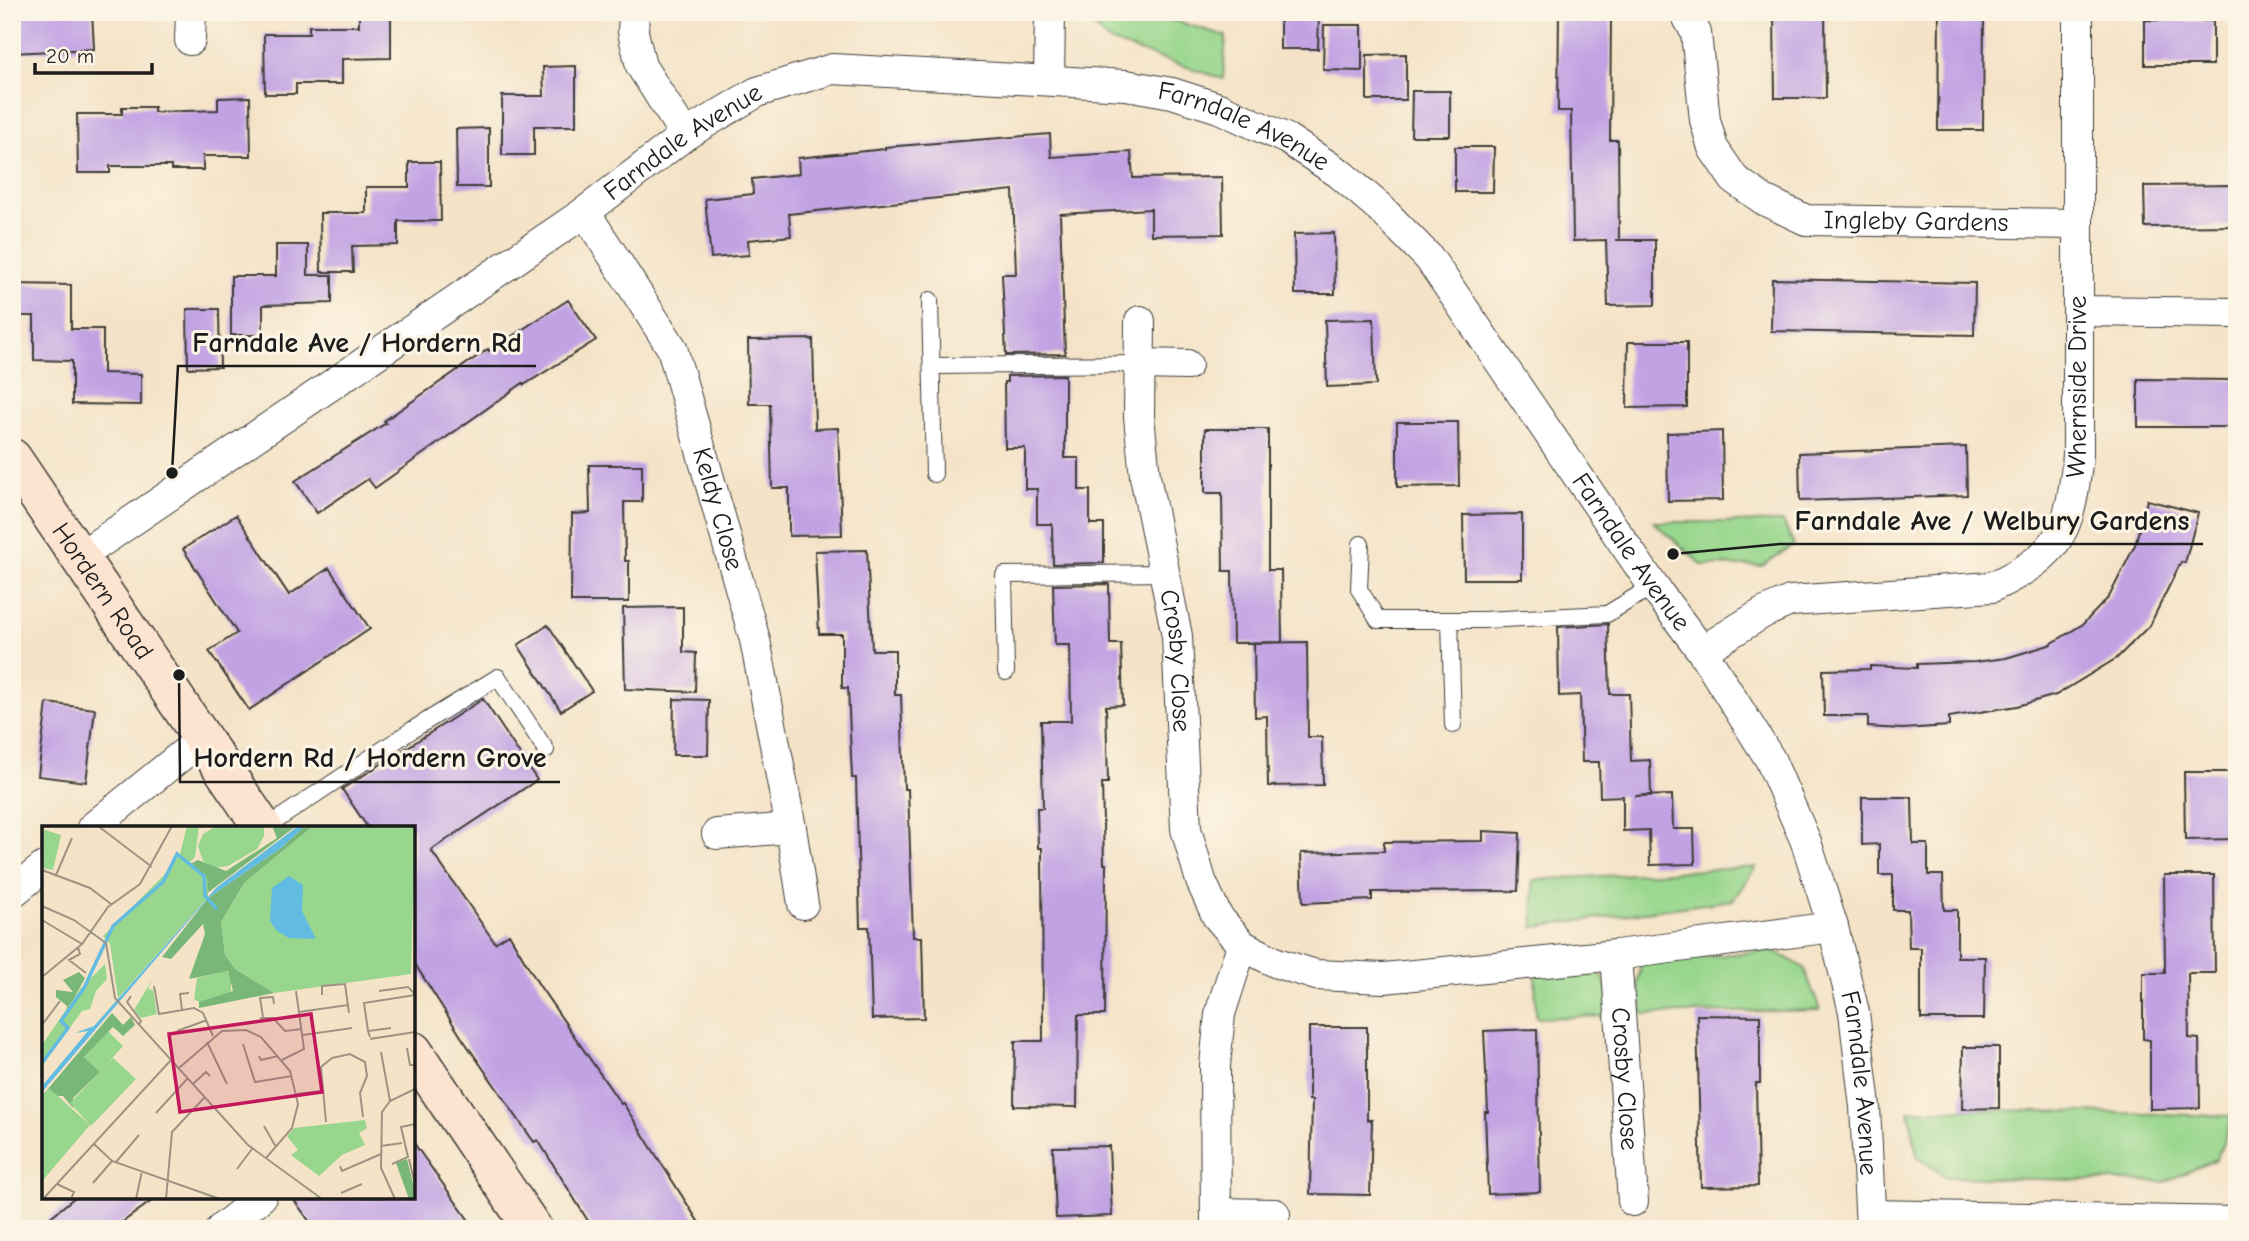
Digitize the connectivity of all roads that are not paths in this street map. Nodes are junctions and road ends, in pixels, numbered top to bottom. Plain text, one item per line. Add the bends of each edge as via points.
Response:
1 (634, 12) edge
2 (1050, 12) edge
3 (1685, 12) edge
4 (2078, 12) edge
5 (1049, 80) junction
6 (685, 135) junction
7 (585, 212) junction
8 (2078, 224) junction
9 (930, 300) dead end
10 (2079, 311) junction
11 (2237, 313) edge
12 (1140, 321) dead end
13 (1139, 365) junction
14 (1188, 365) dead end
15 (933, 366) junction
16 (12, 458) edge
17 (934, 474) dead end
18 (1361, 544) dead end
19 (79, 557) junction
20 (1166, 573) junction
21 (1653, 586) junction
22 (1450, 620) junction
23 (1702, 651) junction
24 (1006, 672) dead end
25 (1453, 726) dead end
26 (203, 738) junction
27 (546, 750) dead end
28 (94, 826) edge
29 (263, 826) edge
30 (267, 826) edge
31 (791, 828) junction
32 (717, 834) dead end
33 (42, 869) edge
34 (12, 893) edge
35 (803, 904) dead end
36 (1833, 927) junction
37 (1242, 945) junction
38 (1616, 955) junction
39 (416, 1064) edge
40 (258, 1199) edge
41 (1633, 1201) dead end
42 (1275, 1214) dead end
43 (1216, 1221) edge
44 (1871, 1222) edge
45 (2237, 1222) edge
46 (221, 1229) edge
47 (533, 1229) edge

1 - 6 street via 633,32 641,66
2 - 5 street
3 - 8 street, Ingleby Gardens via 1696,33 1705,120 1713,148 1734,179 1764,200 1806,220
4 - 8 street, Whernside Drive
5 - 6 street, Farndale Avenue via 832,69 757,92
5 - 21 street, Farndale Avenue via 1126,85 1219,108 1287,139 1339,173 1429,258
6 - 7 street, Farndale Avenue
7 - 19 street, Farndale Avenue
7 - 31 street, Keldy Close via 672,348 755,640
8 - 10 street, Whernside Drive
9 - 15 lane
10 - 11 street
10 - 23 street, Whernside Drive via 2078,455 2073,502 2064,531 2046,556 1992,587 1790,601
12 - 13 street, Crosby Close
13 - 14 street
13 - 15 lane
13 - 20 street, Crosby Close via 1145,476
15 - 17 lane
16 - 19 street, Hordern Road
18 - 22 lane via 1359,589 1378,620
19 - 26 street, Hordern Road
20 - 24 lane via 1004,575
20 - 37 street, Crosby Close via 1177,636 1186,829 1217,916
21 - 22 lane via 1608,614
21 - 23 street, Farndale Avenue
22 - 25 lane
23 - 36 street, Farndale Avenue via 1770,759 1806,842
26 - 28 street
26 - 29 street, Hordern Road
27 - 30 lane via 498,677
31 - 32 street
31 - 35 street, Keldy Close
33 - 34 street
36 - 38 street, Crosby Close
36 - 44 street, Farndale Avenue via 1854,1012
37 - 38 street, Crosby Close via 1277,963 1316,975 1384,978
37 - 43 street via 1220,1014
38 - 41 street, Crosby Close
39 - 47 street
40 - 46 street
42 - 43 street
44 - 45 street

